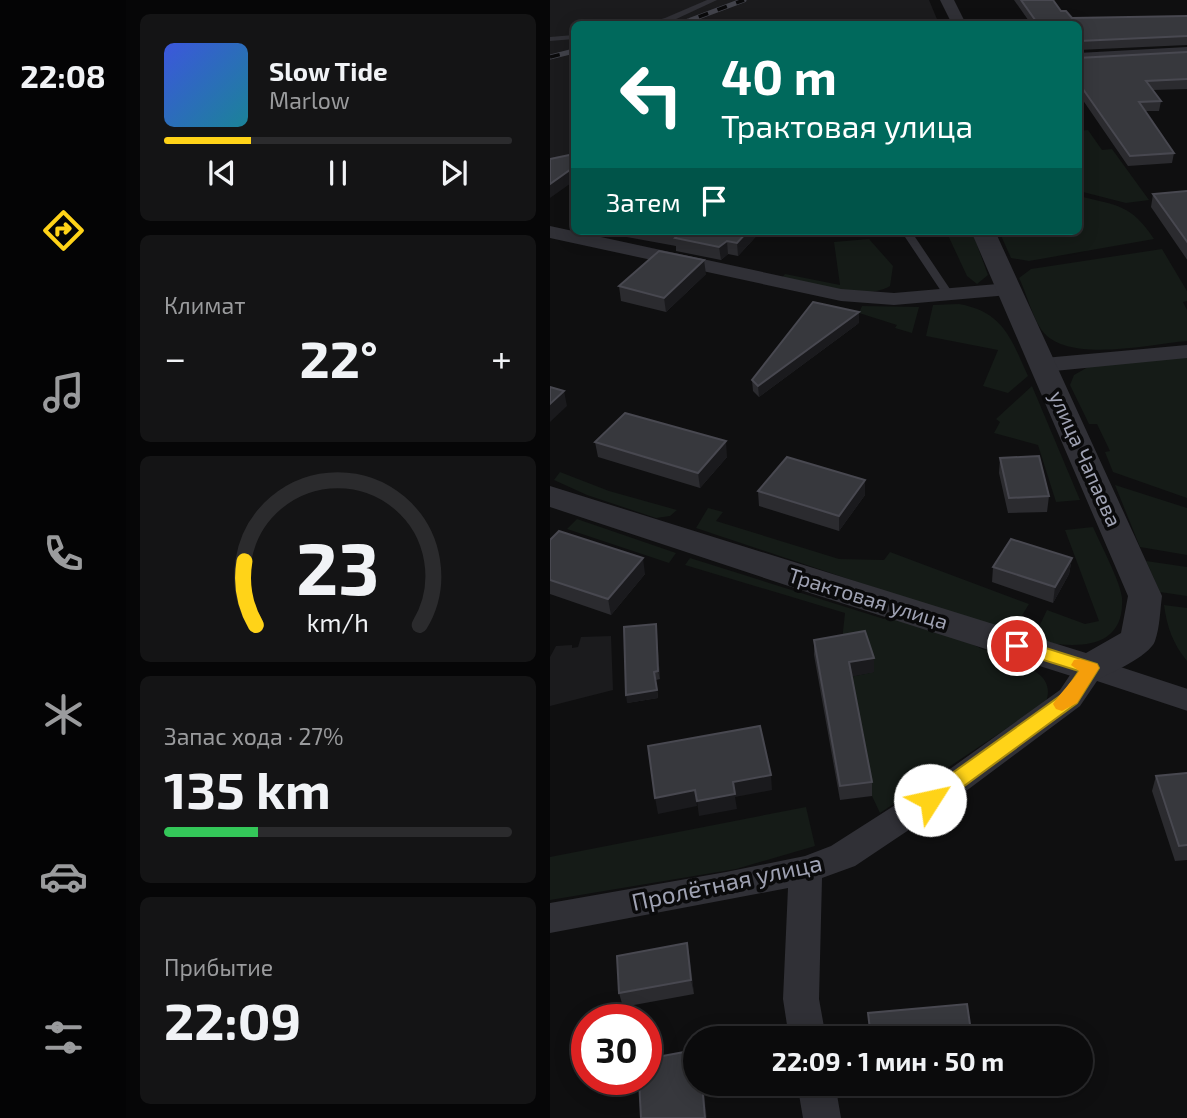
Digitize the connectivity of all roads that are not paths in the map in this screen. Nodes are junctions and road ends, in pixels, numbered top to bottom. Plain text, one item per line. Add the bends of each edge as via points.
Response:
1 (713, 0) edge
2 (947, 0) edge
3 (667, 20) junction
4 (662, 21) edge
5 (671, 21) edge
6 (958, 21) edge
7 (571, 37) edge
8 (550, 39) edge
9 (1188, 53) edge
10 (1082, 58) edge
11 (550, 232) edge
12 (909, 235) edge
13 (985, 235) edge
14 (1009, 289) junction
15 (949, 295) junction
16 (1188, 351) edge
17 (1044, 365) junction
18 (550, 496) edge
19 (1090, 668) junction
20 (1188, 700) edge
21 (806, 870) junction
22 (550, 918) edge
23 (806, 1026) edge
24 (818, 1096) edge
25 (822, 1118) edge

1 - 3 lane
2 - 6 street
3 - 4 lane
3 - 5 lane
7 - 8 lane
9 - 10 street
11 - 15 street via 841,295 894,299
12 - 15 lane
13 - 14 street, улица Чапаева
14 - 15 street
14 - 17 street, улица Чапаева
16 - 17 street
17 - 19 street, улица Чапаева via 1146,596 1138,639
18 - 19 street, Трактовая улица
19 - 20 street, Трактовая улица
19 - 21 street, Пролётная улица via 1070,698 947,788 843,856
21 - 22 street, Пролётная улица
21 - 23 street via 801,999
24 - 25 street

